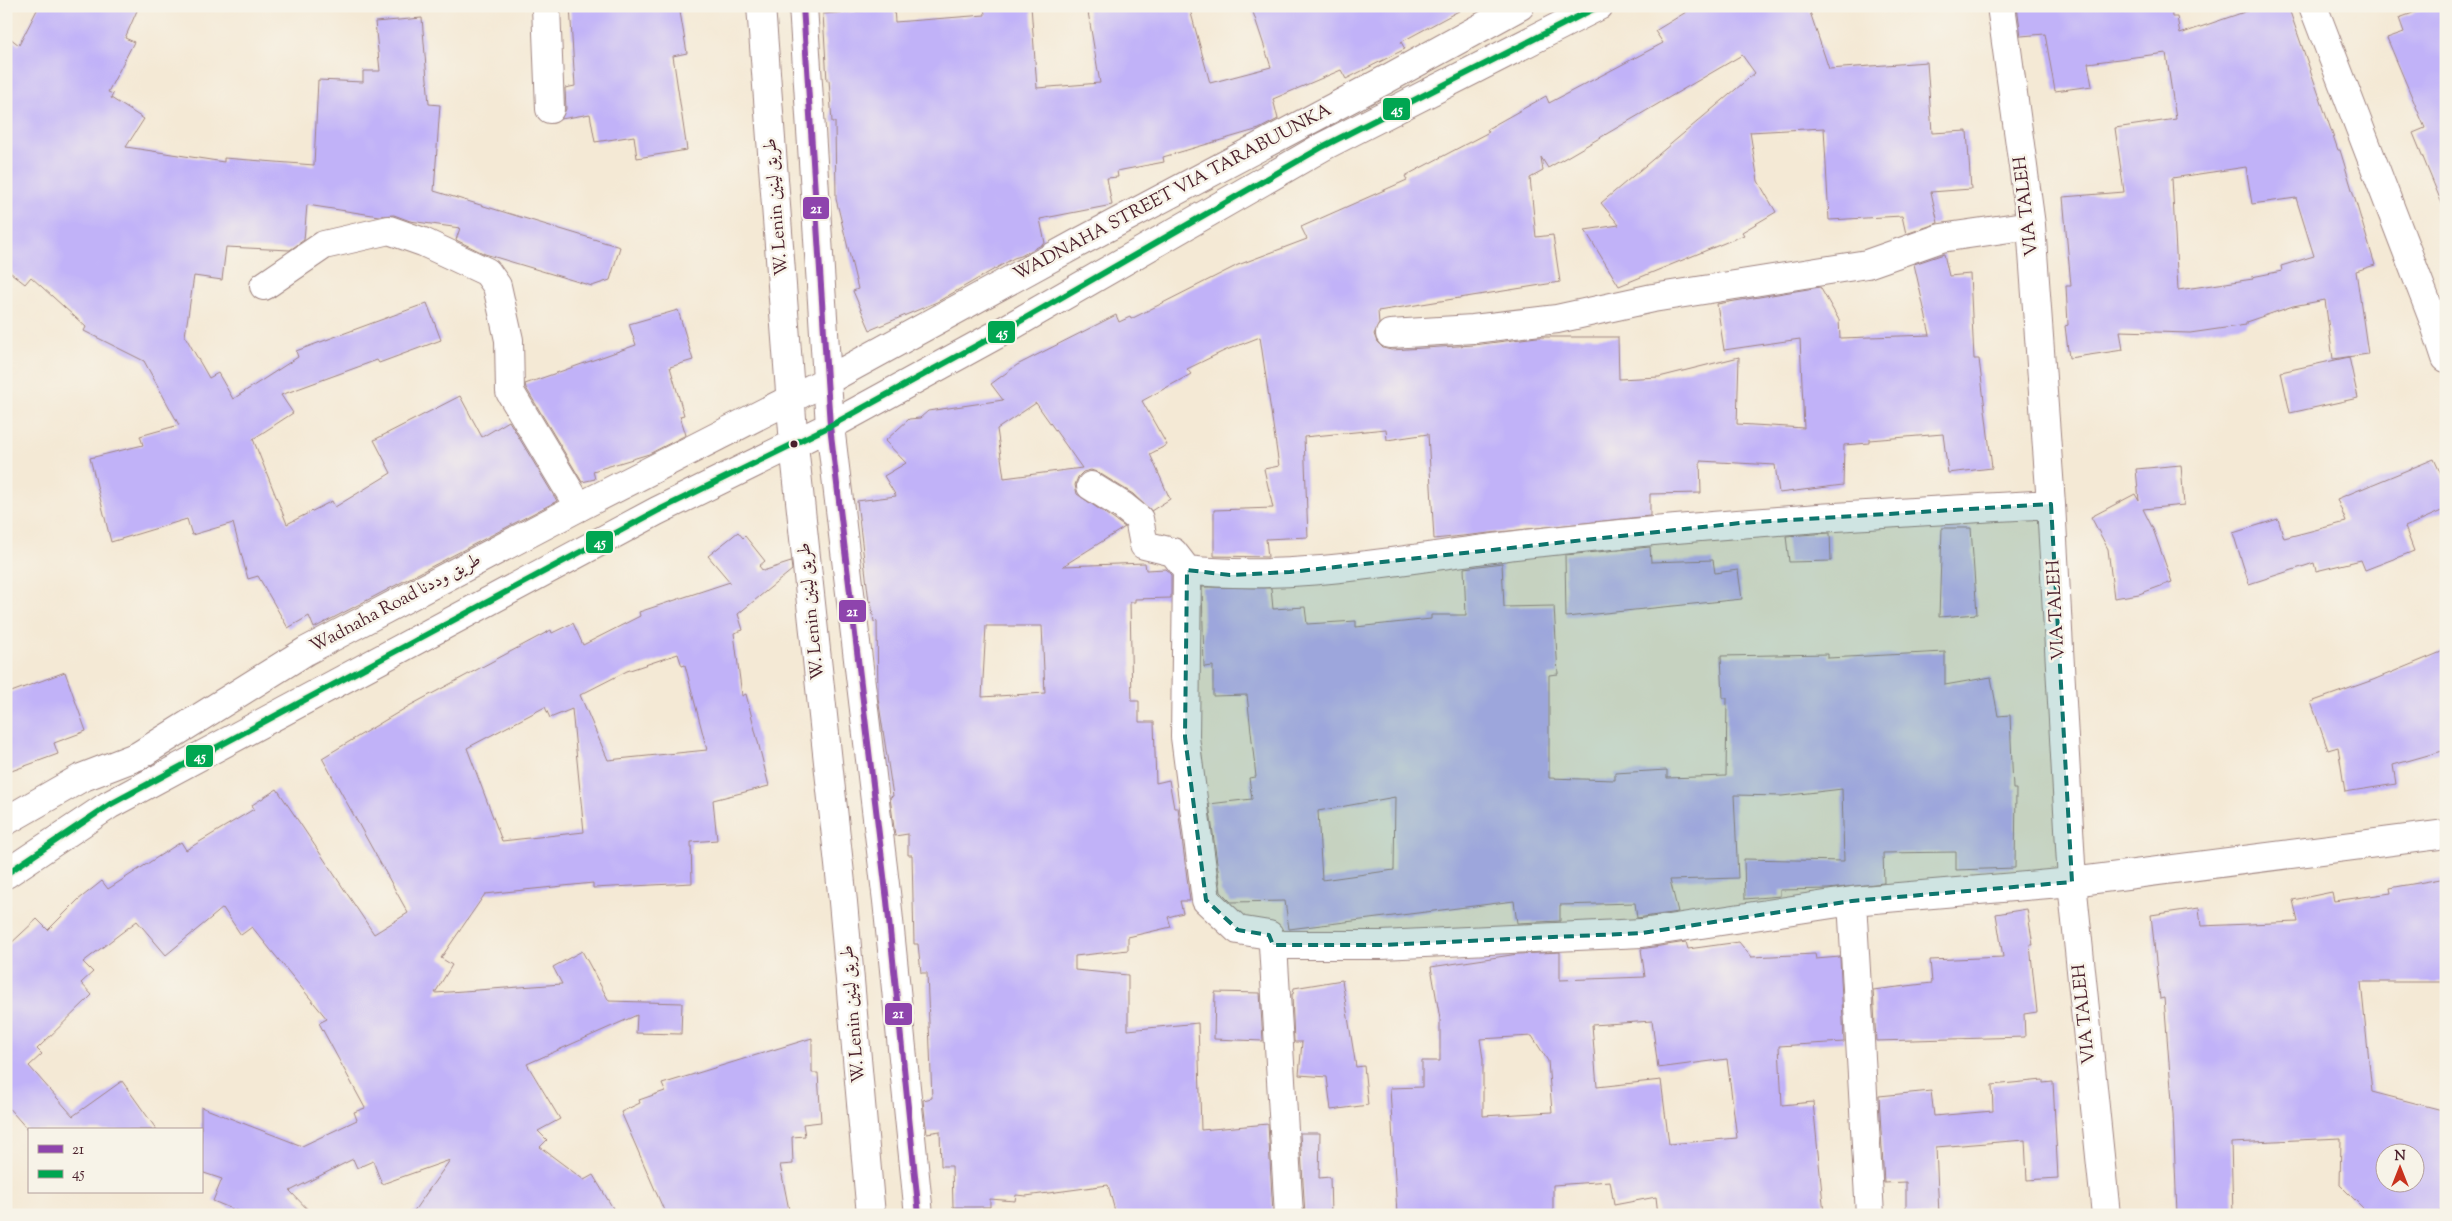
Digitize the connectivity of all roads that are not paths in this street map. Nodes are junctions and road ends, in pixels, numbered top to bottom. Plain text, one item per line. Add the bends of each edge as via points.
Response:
1 (546, 6) edge
2 (761, 6) edge
3 (803, 6) edge
4 (1520, 6) edge
5 (1599, 6) edge
6 (2000, 6) edge
7 (2313, 6) edge
8 (550, 109) dead end
9 (2031, 225) junction
10 (1078, 243) junction
11 (1085, 283) junction
12 (264, 286) dead end
13 (2439, 317) edge
14 (1390, 334) dead end
15 (2446, 358) edge
16 (826, 381) junction
17 (792, 398) junction
18 (830, 426) junction
19 (794, 445) junction
20 (1091, 486) dead end
21 (2051, 504) junction
22 (579, 507) junction
23 (1187, 570) junction
24 (6, 820) edge
25 (2446, 834) edge
26 (6, 874) edge
27 (2072, 882) junction
28 (1852, 901) junction
29 (843, 902) junction
30 (887, 902) junction
31 (1273, 945) junction
32 (871, 1215) edge
33 (919, 1215) edge
34 (1289, 1215) edge
35 (1870, 1215) edge
36 (2106, 1215) edge

1 - 8 main road
2 - 17 main road, W. Lenin طريق لينين
3 - 16 main road
4 - 10 main road, WADNAHA STREET VIA TARABUUNKA
5 - 11 main road via 1324,146
6 - 9 main road, VIA TALEH
7 - 13 main road
9 - 14 main road via 1941,238 1867,264 1653,298 1557,319
9 - 21 main road, VIA TALEH
10 - 11 main road
10 - 16 main road, WADNAHA STREET VIA TARABUUNKA
11 - 18 main road
12 - 22 main road via 324,245 389,230 487,272 497,286 509,340 510,392
13 - 15 main road
16 - 17 main road, WADNAHA STREET VIA TARABUUNKA
16 - 18 main road
17 - 19 main road, W. Lenin طريق لينين
17 - 22 main road, Wadnaha Road طريق وددنا
18 - 19 main road
18 - 30 main road
19 - 26 main road via 657,511 109,805
19 - 29 main road, W. Lenin طريق لينين
20 - 23 main road via 1139,519 1144,545 1173,552
21 - 23 main road via 1730,524 1290,572 1230,575
21 - 27 main road, VIA TALEH
22 - 24 main road, Wadnaha Road طريق وددنا via 306,651 138,756 81,778
23 - 31 main road via 1185,737 1206,900 1238,930 1269,935
25 - 27 main road
27 - 28 main road
27 - 36 main road, VIA TALEH
28 - 31 main road via 1642,933 1382,945
28 - 35 main road
29 - 30 main road
29 - 32 main road, W. Lenin طريق لينين
30 - 33 main road
31 - 34 main road

